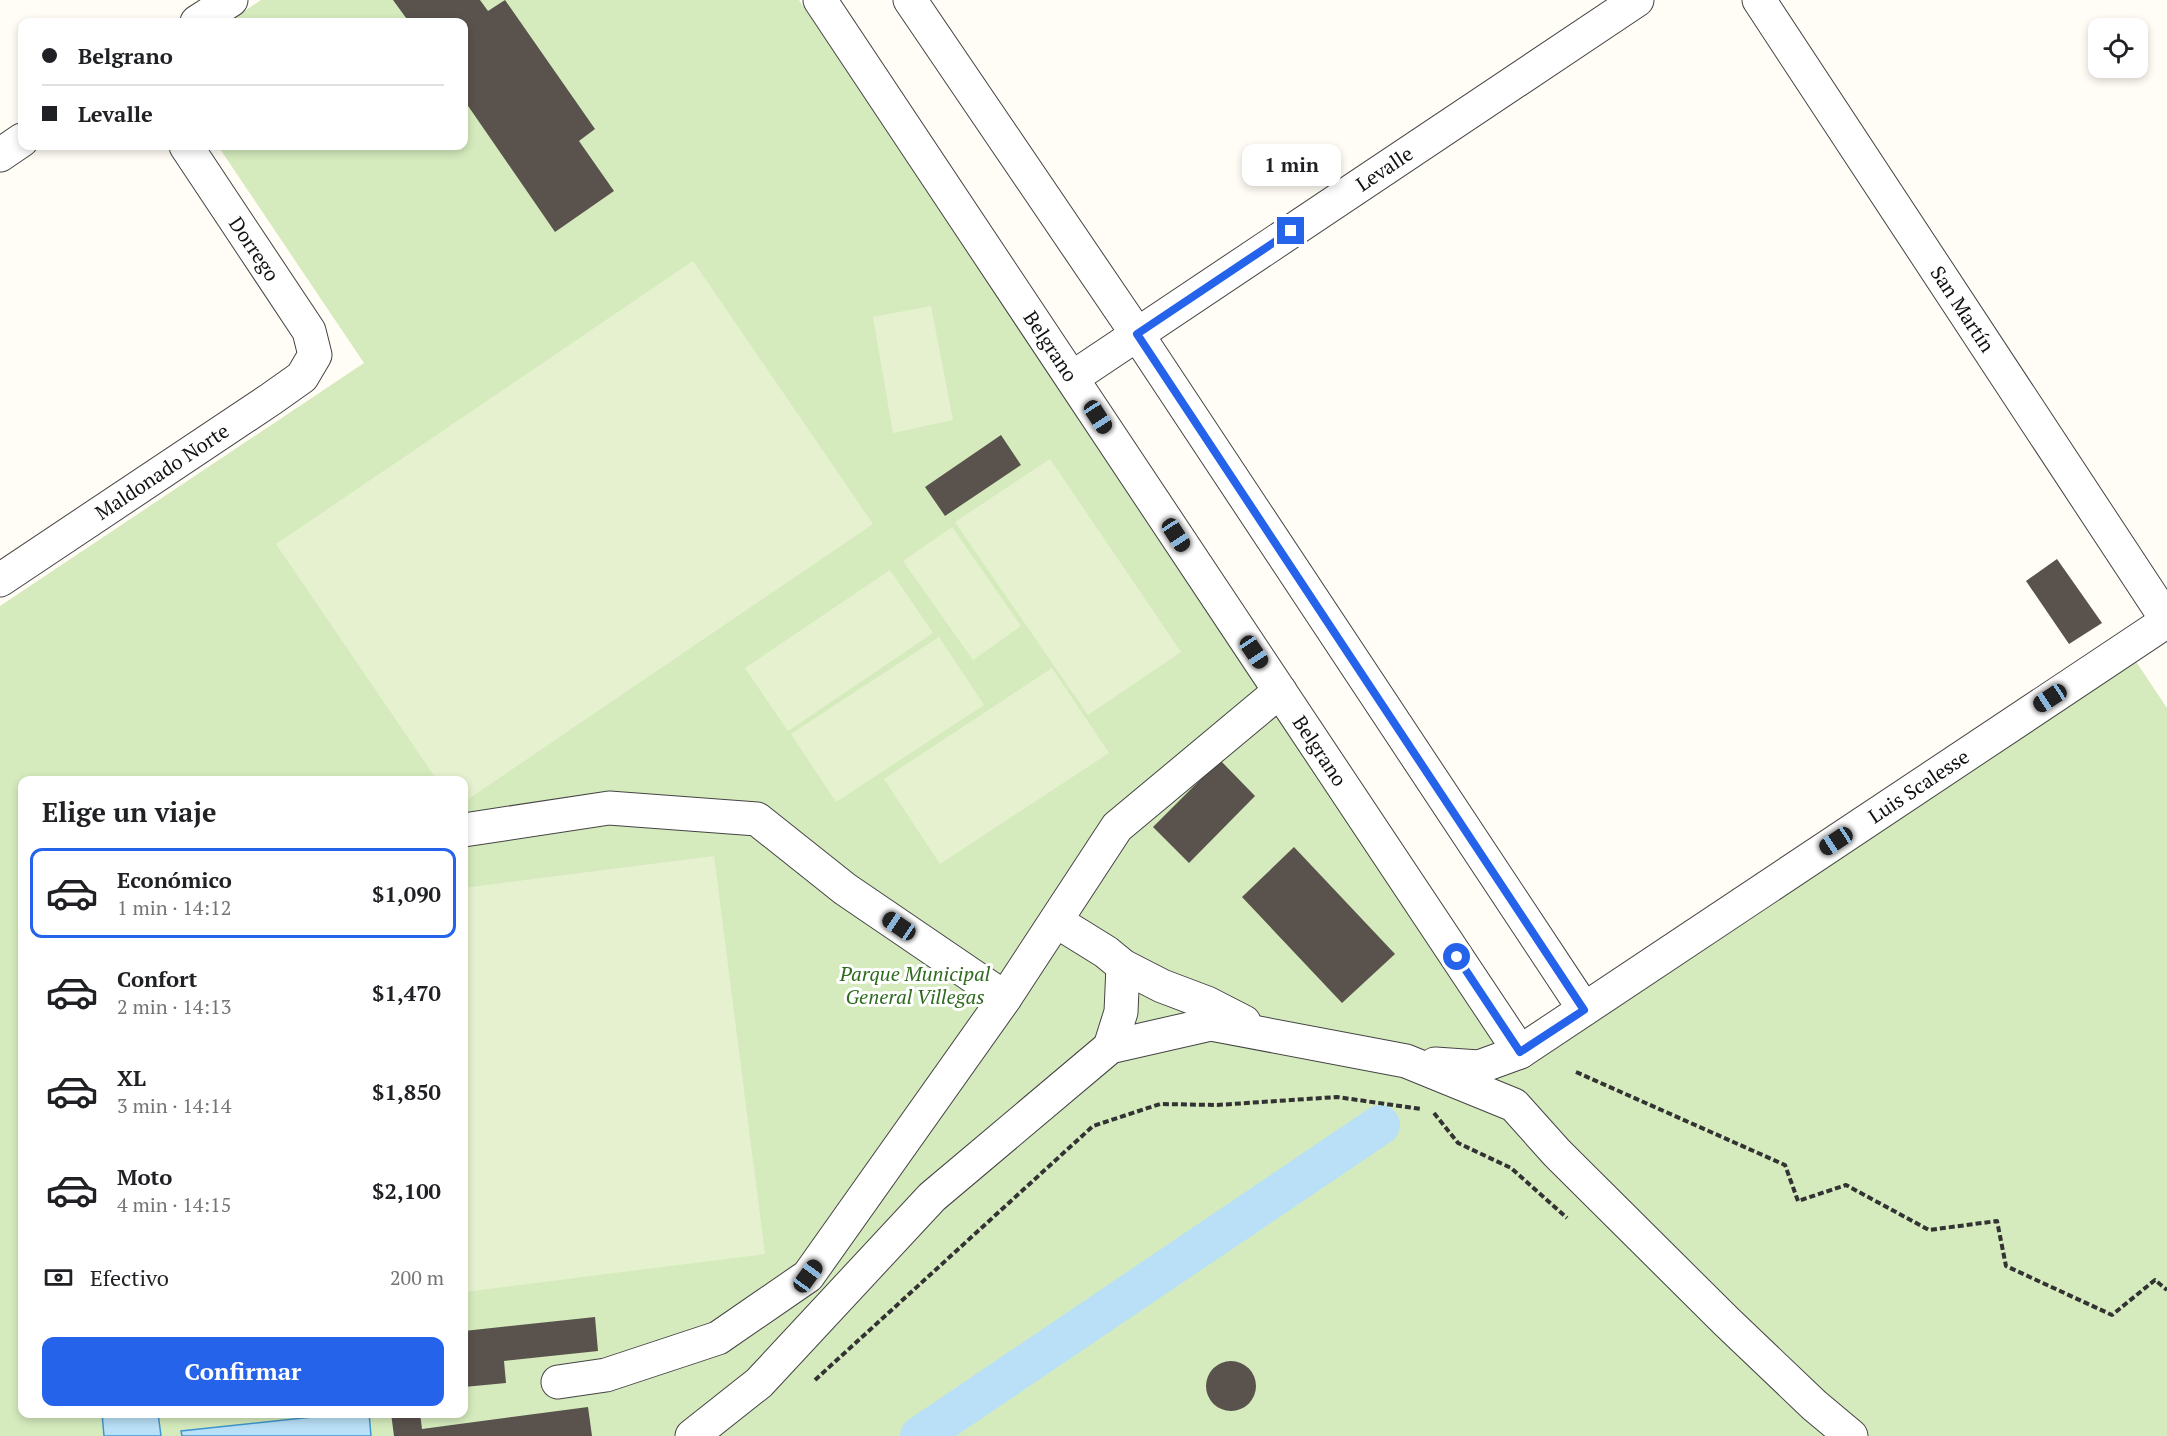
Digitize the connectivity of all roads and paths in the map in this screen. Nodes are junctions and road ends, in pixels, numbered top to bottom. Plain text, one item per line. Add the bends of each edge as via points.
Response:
1 (231, 0) edge
2 (820, 0) edge
3 (910, 0) edge
4 (1637, 0) edge
5 (1759, 0) edge
6 (203, 18) edge
7 (18, 143) edge
8 (189, 150) edge
9 (0, 155) edge
10 (1137, 334) junction
11 (315, 355) joint
12 (1072, 378) junction
13 (0, 580) edge
14 (2167, 620) edge
15 (1280, 691) junction
16 (468, 829) edge
17 (1056, 921) junction
18 (1123, 966) junction
19 (1005, 998) junction
20 (1584, 1010) junction
21 (1269, 1035) junction
22 (1110, 1047) junction
23 (1520, 1052) junction
24 (1406, 1061) junction
25 (1576, 1072) dead end
26 (1514, 1105) junction
27 (1568, 1220) dead end
28 (2167, 1290) edge
29 (815, 1380) dead end
30 (558, 1382) dead end
31 (1815, 1421) edge
32 (692, 1436) edge
33 (1851, 1436) edge

1 - 6 street
2 - 12 street, Belgrano
3 - 10 street
4 - 10 street, Levalle
5 - 14 street, San Martín
7 - 9 street
8 - 11 street, Dorrego via 309,331
10 - 12 street, Levalle
10 - 20 street
11 - 13 street, Maldonado Norte via 302,377
12 - 15 street, Belgrano
14 - 20 street, Luis Scalesse
15 - 17 street via 1117,827
15 - 23 street, Belgrano
16 - 19 street via 609,807 757,819 845,889
17 - 18 street
17 - 19 street
18 - 21 street
18 - 22 street via 1121,1012
19 - 30 street via 808,1276 718,1338 606,1375
20 - 23 street, Luis Scalesse
21 - 22 street via 1211,1024
21 - 24 street
22 - 32 street via 932,1197 759,1383
23 - 24 street, Luis Scalesse via 1479,1067
23 - 26 street via 1508,1077
24 - 26 street
25 - 28 path via 1785,1165 1798,1201 1846,1185 1929,1230 1997,1221 2006,1266 2112,1315 2155,1280
26 - 31 street
27 - 29 path via 1511,1168 1458,1143 1432,1111 1337,1097 1217,1105 1160,1104 1093,1126
31 - 33 street

